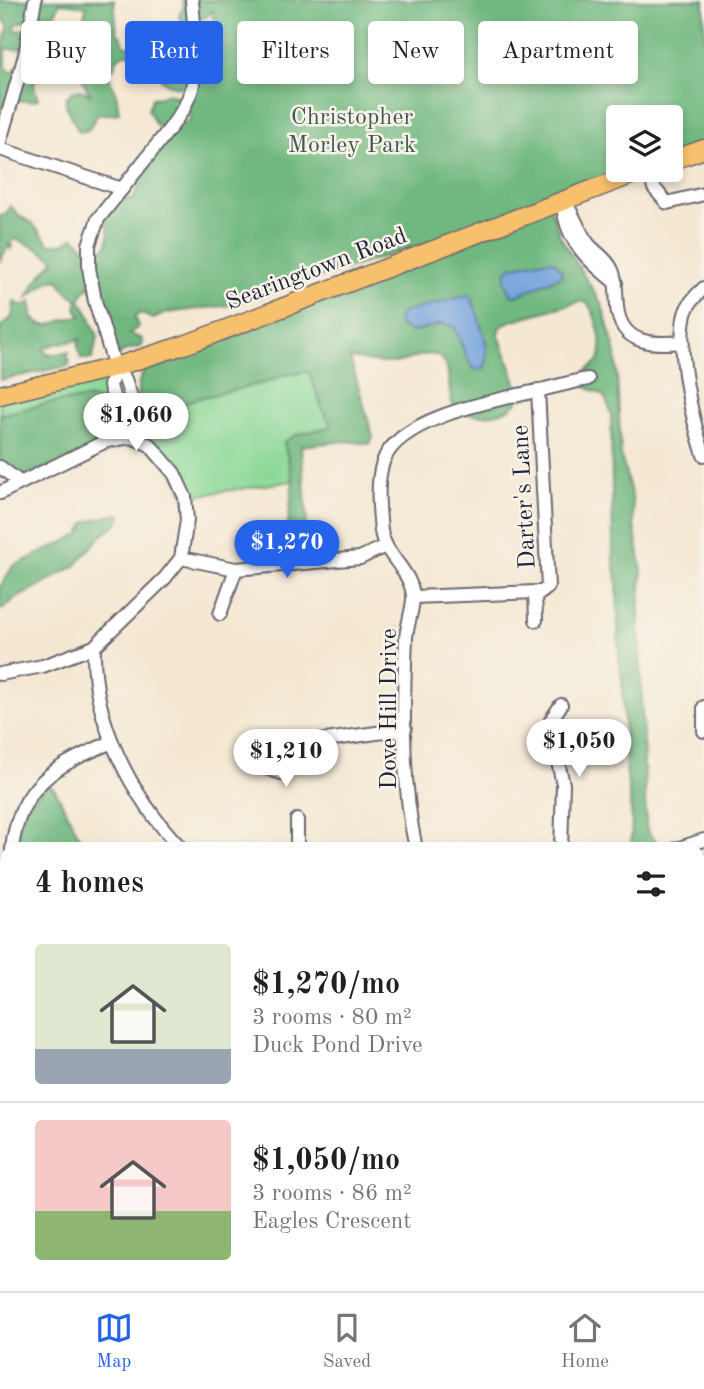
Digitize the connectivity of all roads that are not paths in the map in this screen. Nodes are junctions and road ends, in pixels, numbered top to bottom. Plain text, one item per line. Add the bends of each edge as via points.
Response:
1 (35, 0) edge
2 (192, 0) edge
3 (0, 141) edge
4 (0, 149) edge
5 (704, 149) edge
6 (683, 156) edge
7 (613, 182) edge
8 (651, 182) edge
9 (121, 189) junction
10 (704, 194) edge
11 (563, 200) junction
12 (704, 288) edge
13 (683, 342) junction
14 (115, 367) junction
15 (588, 379) dead end
16 (538, 390) junction
17 (0, 395) edge
18 (131, 437) junction
19 (704, 455) edge
20 (0, 467) edge
21 (20, 483) junction
22 (0, 493) edge
23 (385, 546) junction
24 (181, 558) junction
25 (236, 569) junction
26 (536, 593) junction
27 (414, 597) junction
28 (220, 614) dead end
29 (536, 620) dead end
30 (94, 647) junction
31 (0, 674) edge
32 (561, 705) dead end
33 (704, 707) edge
34 (405, 729) junction
35 (704, 731) edge
36 (112, 742) junction
37 (290, 745) junction
38 (263, 754) junction
39 (250, 759) dead end
40 (297, 820) dead end
41 (13, 842) edge
42 (176, 842) edge
43 (296, 842) edge
44 (415, 842) edge
45 (561, 842) edge

1 - 3 street via 26,55
2 - 9 street via 197,57 192,89 171,127
4 - 9 street
5 - 6 main road
7 - 11 main road, Searingtown Road
8 - 10 street via 667,203
9 - 14 street via 97,219 89,245 93,290
11 - 13 street via 586,241 609,265 617,311 631,335 654,344
11 - 14 main road, Searingtown Road via 187,344
12 - 13 street via 688,306
13 - 19 street via 687,385
14 - 17 main road, Searingtown Road
14 - 18 street via 110,386 121,422
15 - 16 street, Dove Hill Drive
16 - 23 street, Dove Hill Drive via 446,414 394,444 383,460 380,481
16 - 26 street, Darter's Lane via 549,583
18 - 21 street via 106,441
18 - 24 street via 150,445 174,473 185,497 187,520
20 - 21 street
21 - 22 street
23 - 25 street via 360,558
23 - 27 street, Dove Hill Drive via 402,568
24 - 25 street
24 - 30 street
25 - 28 street
26 - 27 street
26 - 29 street
27 - 34 street, Dove Hill Drive via 406,635
30 - 31 street via 43,666
30 - 36 street via 97,691
32 - 45 street via 548,736 562,784
33 - 35 street
34 - 37 street
34 - 44 street, Dove Hill Drive
36 - 41 street via 66,763 44,779 18,814
36 - 42 street via 145,803
37 - 38 street
37 - 38 street via 290,766 281,773 269,769
38 - 39 street
40 - 43 street

